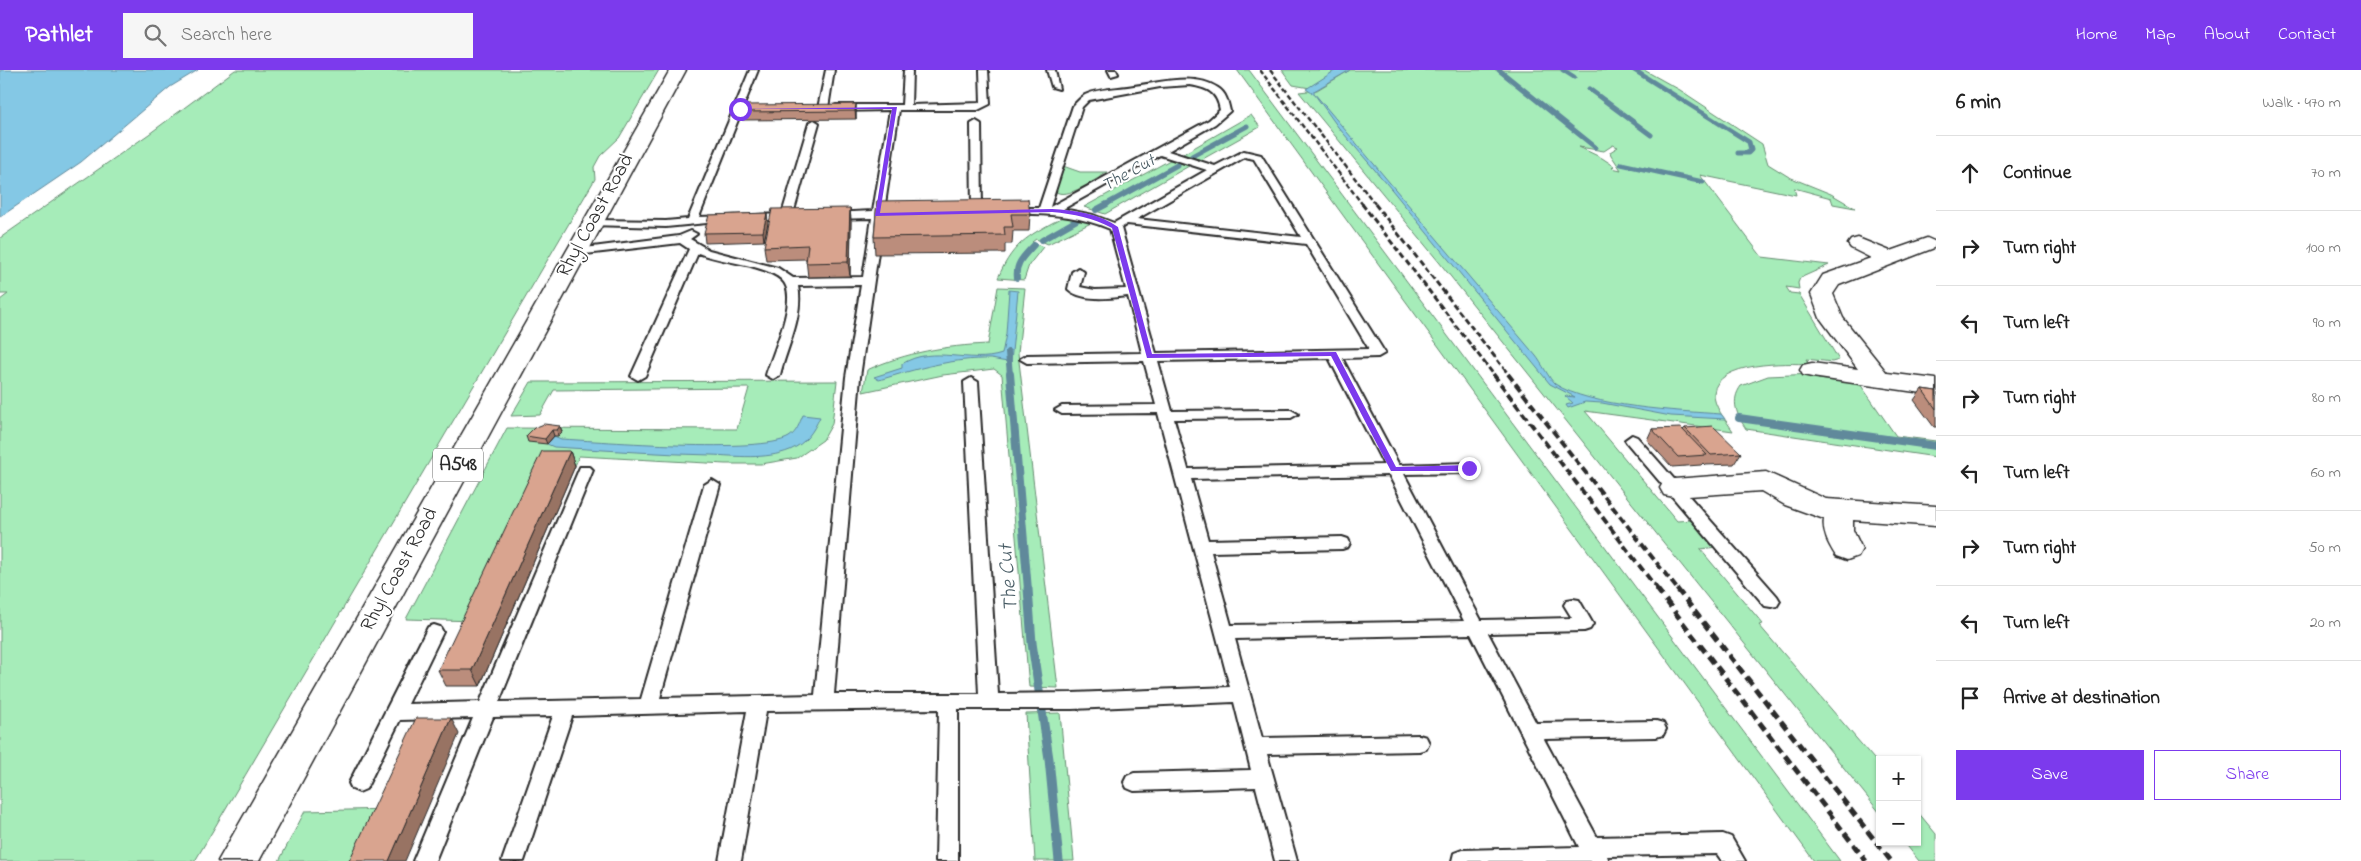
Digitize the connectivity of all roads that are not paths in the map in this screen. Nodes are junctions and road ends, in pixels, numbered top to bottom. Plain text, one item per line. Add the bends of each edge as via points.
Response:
1 (678, 70) edge
2 (754, 70) edge
3 (830, 70) edge
4 (908, 70) edge
5 (984, 70) edge
6 (1051, 70) edge
7 (1056, 87) dead end
8 (895, 108) junction
9 (906, 108) junction
10 (814, 123) edge
11 (976, 124) dead end
12 (1159, 151) junction
13 (1216, 170) junction
14 (1048, 210) junction
15 (904, 214) edge
16 (877, 215) junction
17 (787, 217) junction
18 (717, 219) junction
19 (593, 222) junction
20 (692, 222) junction
21 (1114, 223) junction
22 (682, 238) junction
23 (1309, 241) junction
24 (1858, 244) dead end
25 (695, 248) junction
26 (577, 252) junction
27 (1915, 254) edge
28 (1078, 272) dead end
29 (867, 281) junction
30 (792, 282) junction
31 (1132, 292) junction
32 (1333, 354) junction
33 (1150, 356) junction
34 (1027, 359) dead end
35 (1812, 370) dead end
36 (773, 375) dead end
37 (638, 376) dead end
38 (1880, 380) junction
39 (971, 382) dead end
40 (1936, 387) edge
41 (1062, 410) dead end
42 (1165, 412) junction
43 (1291, 414) dead end
44 (1632, 440) dead end
45 (1469, 468) dead end
46 (585, 470) dead end
47 (1394, 470) junction
48 (1181, 474) junction
49 (712, 485) dead end
50 (1674, 488) junction
51 (1843, 511) junction
52 (1936, 516) edge
53 (1342, 543) dead end
54 (1201, 546) junction
55 (1848, 549) dead end
56 (1771, 601) dead end
57 (1574, 605) dead end
58 (1476, 627) junction
59 (434, 632) dead end
60 (1224, 632) junction
61 (1241, 694) junction
62 (949, 701) junction
63 (988, 701) junction
64 (824, 702) junction
65 (758, 703) junction
66 (648, 706) junction
67 (565, 708) junction
68 (487, 710) junction
69 (394, 712) junction
70 (1656, 729) dead end
71 (1530, 731) junction
72 (1419, 742) dead end
73 (1255, 746) junction
74 (1264, 778) junction
75 (1134, 782) dead end
76 (359, 784) dead end
77 (1594, 854) edge
78 (1462, 860) edge
79 (238, 861) edge
80 (424, 861) edge
81 (513, 861) edge
82 (730, 861) edge
83 (947, 861) edge
84 (1286, 861) edge
85 (1734, 861) edge

1 - 19 main road, Rhyl Coast Road / A548
2 - 20 lane via 744,109
3 - 8 lane via 819,108
4 - 9 lane
5 - 9 lane via 986,104 978,107
6 - 7 lane
8 - 9 lane
8 - 16 lane
10 - 17 lane
11 - 14 lane via 982,212
12 - 13 lane
12 - 14 lane
12 - 14 lane via 1212,122 1225,111 1226,104 1210,85 1181,81 1086,98 1078,106
13 - 21 lane
13 - 23 lane via 1244,154 1258,157
14 - 21 lane via 1072,212
15 - 16 lane
16 - 17 lane
16 - 29 lane
17 - 18 lane
18 - 20 lane
18 - 22 lane
19 - 20 lane
19 - 26 main road, Rhyl Coast Road / A548
21 - 23 lane
21 - 31 lane
22 - 25 lane
22 - 26 lane
23 - 32 lane via 1378,353
24 - 27 main road
25 - 30 lane via 771,269
25 - 37 lane
26 - 79 main road, Rhyl Coast Road / A548
27 - 38 main road via 1831,280 1822,293 1826,309
28 - 31 lane via 1074,289 1083,293
29 - 30 lane
29 - 64 lane via 853,377
30 - 36 lane via 794,297
31 - 33 lane
32 - 33 lane
32 - 47 lane
33 - 34 lane
33 - 42 lane
35 - 38 main road
38 - 40 main road
39 - 63 lane
41 - 42 lane
42 - 43 lane
42 - 48 lane
44 - 50 lane
45 - 47 lane
46 - 68 lane
47 - 48 lane
47 - 58 lane
48 - 54 lane
49 - 66 lane
50 - 51 main road via 1766,481 1815,507
50 - 56 lane
51 - 52 main road
51 - 55 main road via 1838,518 1838,526
53 - 54 lane
54 - 60 lane
57 - 58 lane via 1584,624
58 - 60 lane
58 - 71 lane
59 - 69 lane
60 - 61 lane
61 - 63 lane
61 - 73 lane
62 - 63 lane
62 - 64 lane
62 - 83 lane
64 - 65 lane
65 - 66 lane
65 - 82 lane
66 - 67 lane
67 - 68 lane
67 - 81 lane
68 - 69 lane
68 - 80 lane
69 - 76 lane
70 - 71 lane
71 - 77 lane
72 - 73 lane
73 - 74 lane
74 - 75 lane
74 - 84 lane
77 - 78 lane
77 - 85 lane via 1723,844

